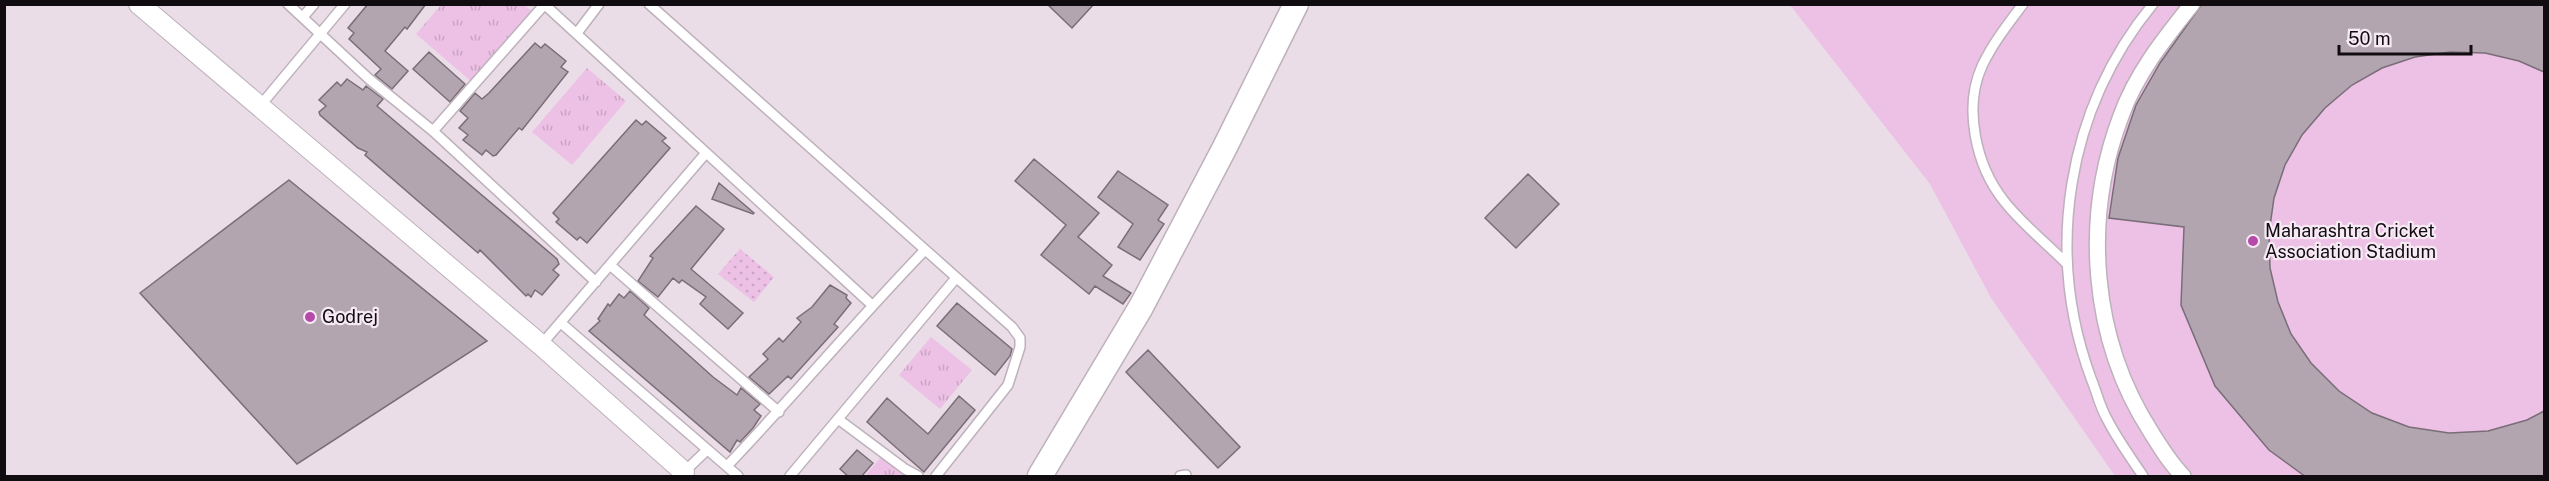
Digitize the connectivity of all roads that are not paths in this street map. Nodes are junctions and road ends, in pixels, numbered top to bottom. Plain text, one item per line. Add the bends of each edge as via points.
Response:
1 (139, 4) edge
2 (288, 4) edge
3 (314, 4) edge
4 (345, 4) edge
5 (599, 4) edge
6 (649, 4) edge
7 (1296, 4) edge
8 (2023, 4) edge
9 (2152, 4) edge
10 (2192, 4) edge
11 (544, 5) edge
12 (303, 17) junction
13 (321, 33) junction
14 (577, 33) junction
15 (261, 106) junction
16 (433, 131) junction
17 (706, 153) junction
18 (926, 250) junction
19 (2066, 263) junction
20 (610, 265) junction
21 (956, 278) junction
22 (596, 282) junction
23 (872, 305) junction
24 (561, 322) junction
25 (542, 345) junction
26 (779, 412) junction
27 (838, 419) junction
28 (707, 450) junction
29 (727, 466) junction
30 (684, 472) joint
31 (738, 477) edge
32 (790, 477) edge
33 (918, 477) edge
34 (936, 477) edge
35 (1040, 477) edge
36 (2143, 477) edge
37 (2183, 477) edge

1 - 15 street
2 - 12 lane
3 - 12 lane
4 - 13 lane
5 - 14 lane
6 - 18 lane
7 - 35 street via 1141,307
8 - 19 lane via 1998,36 1981,68 1972,114 1981,160 2003,200
9 - 19 lane via 2130,32 2092,104 2071,182
10 - 37 street via 2155,49 2121,115 2101,187 2096,261 2107,335 2133,404
11 - 14 lane
11 - 16 lane
12 - 13 lane
13 - 15 lane
13 - 16 lane via 369,79
14 - 17 lane
15 - 25 street
16 - 22 lane
17 - 20 lane
17 - 23 lane
18 - 21 lane
18 - 23 lane
19 - 36 lane via 2078,342 2106,418
20 - 22 lane
20 - 26 lane
21 - 27 lane
21 - 34 lane via 1012,327 1020,338 1020,347 1008,385
22 - 24 lane
23 - 26 lane
24 - 25 lane
24 - 28 lane
25 - 30 street
26 - 29 lane
27 - 32 lane
27 - 33 lane
28 - 29 lane
28 - 30 lane
29 - 31 lane

